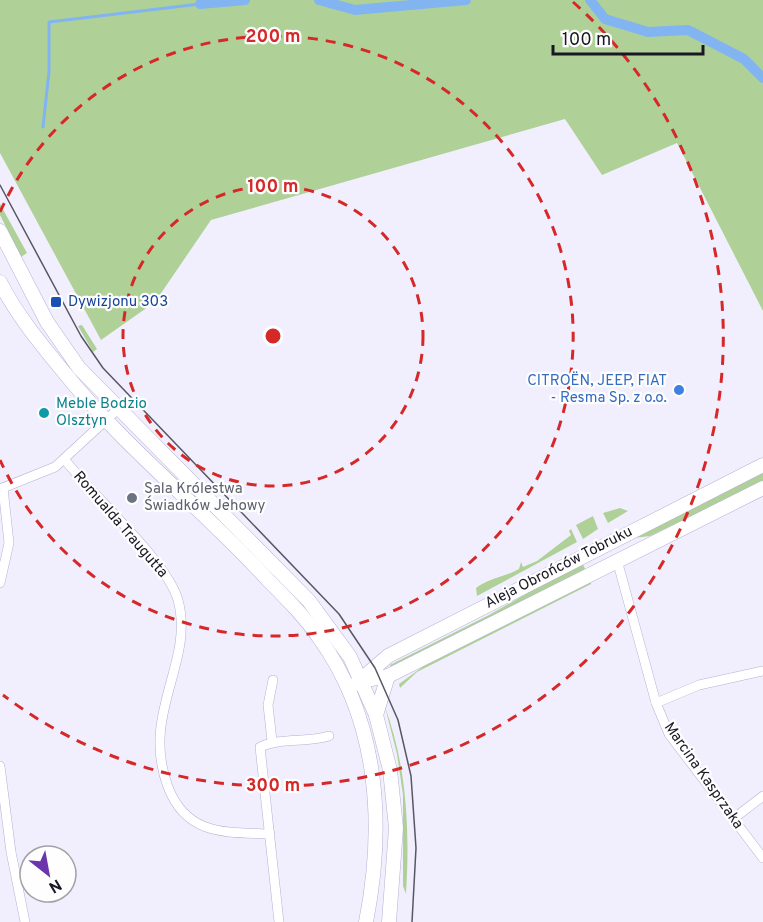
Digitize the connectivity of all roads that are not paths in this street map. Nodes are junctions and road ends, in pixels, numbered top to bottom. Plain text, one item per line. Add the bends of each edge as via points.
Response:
1 (0, 231) edge
2 (0, 282) edge
3 (118, 409) junction
4 (105, 420) junction
5 (65, 460) junction
6 (763, 465) edge
7 (1, 488) edge
8 (763, 488) edge
9 (617, 560) junction
10 (0, 583) edge
11 (763, 671) edge
12 (388, 676) junction
13 (273, 680) dead end
14 (362, 681) junction
15 (348, 688) junction
16 (656, 704) junction
17 (375, 715) junction
18 (329, 736) dead end
19 (272, 741) junction
20 (0, 766) edge
21 (763, 796) edge
22 (732, 819) junction
23 (270, 834) junction
24 (763, 858) edge
25 (25, 922) edge
26 (279, 922) edge
27 (366, 922) edge
28 (389, 922) edge

1 - 3 main road via 62,347
2 - 4 main road via 37,338
3 - 4 street
3 - 14 main road via 309,601 345,648
4 - 5 street
4 - 15 main road via 236,545 294,608 323,643
5 - 7 street
5 - 23 street, Romualda Traugutta via 163,570 178,598 182,628 158,737 161,766 177,806 195,824 207,828
6 - 14 main road, Aleja Obrońców Tobruku via 388,656
7 - 10 street via 9,543
8 - 9 main road, Aleja Obrońców Tobruku
9 - 12 main road, Aleja Obrońców Tobruku
9 - 16 street, Marcina Kasprzaka
11 - 16 street via 699,685
12 - 14 main road, Aleja Obrońców Tobruku
12 - 17 main road
13 - 19 street via 268,705
14 - 15 main road, Aleja Obrońców Tobruku
14 - 17 main road
15 - 27 main road via 362,723 375,789 376,839
16 - 22 street, Marcina Kasprzaka via 669,734
17 - 28 main road via 390,770 396,820
18 - 19 street
19 - 23 street via 260,747
20 - 25 street
21 - 22 street
22 - 24 street, Marcina Kasprzaka
23 - 26 street

